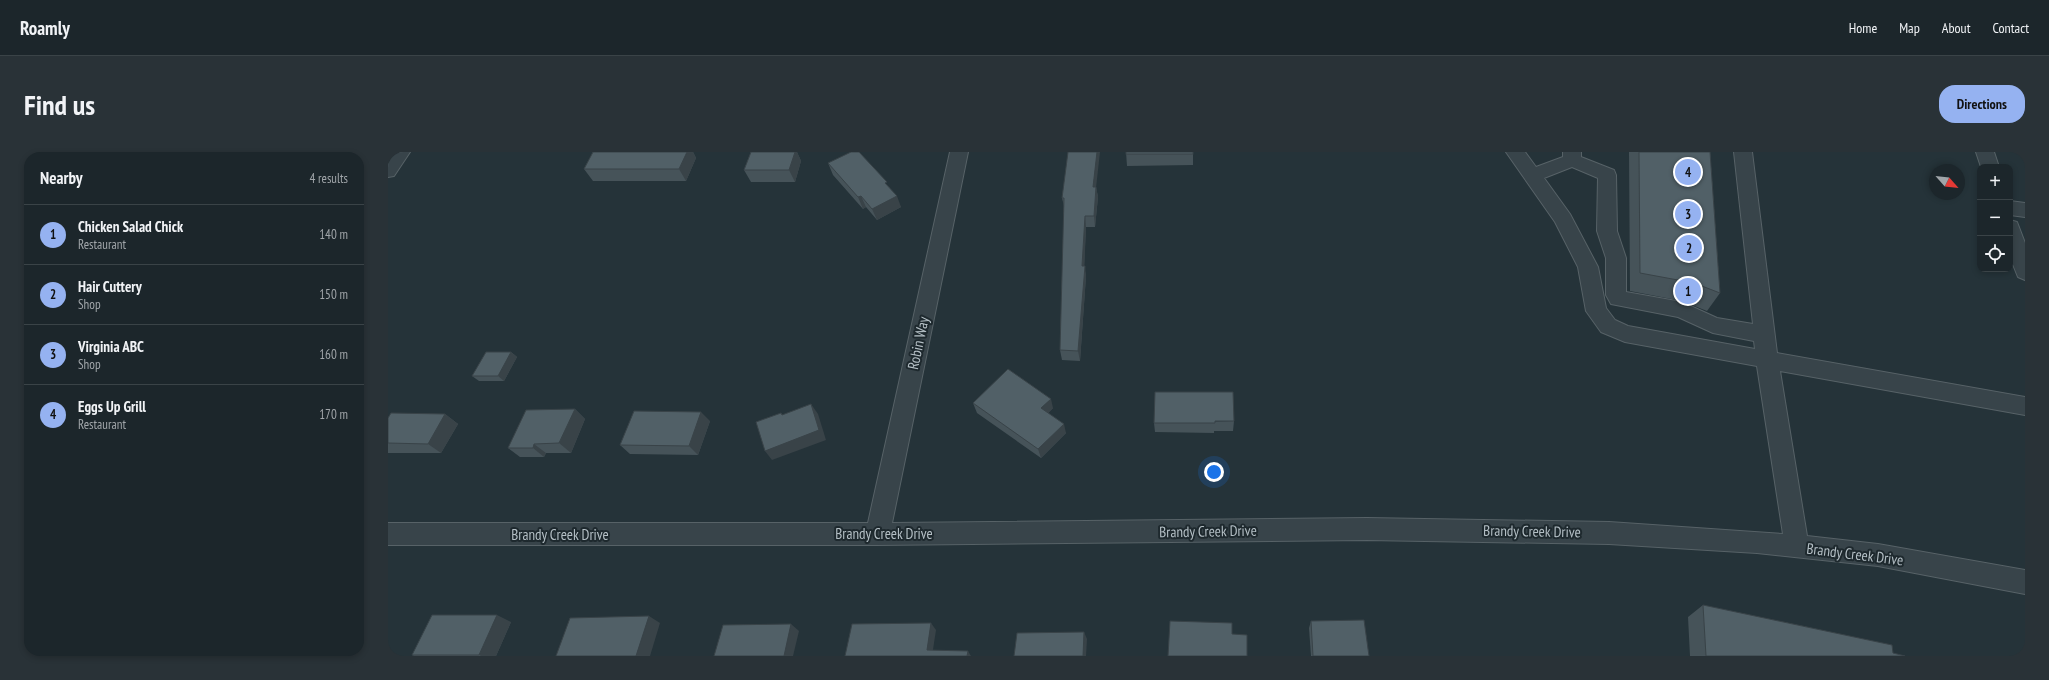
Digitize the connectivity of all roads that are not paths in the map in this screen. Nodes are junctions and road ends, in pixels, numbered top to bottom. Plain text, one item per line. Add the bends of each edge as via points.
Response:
1 (401, 152) edge
2 (959, 152) edge
3 (1516, 152) edge
4 (1743, 152) edge
5 (1985, 152) edge
6 (1572, 156) edge
7 (1989, 164) edge
8 (388, 170) edge
9 (1532, 176) junction
10 (2013, 208) edge
11 (2025, 210) edge
12 (2013, 236) edge
13 (2024, 268) edge
14 (1764, 335) junction
15 (1767, 360) junction
16 (2025, 406) edge
17 (388, 534) edge
18 (878, 534) junction
19 (1797, 546) junction
20 (2025, 582) edge

1 - 8 street
2 - 18 street, Robin Way
3 - 9 street
4 - 14 street
5 - 7 street
6 - 9 street
6 - 14 street via 1607,175 1607,231 1616,258 1616,296 1630,311
9 - 15 street via 1563,219 1588,268 1596,311 1608,326 1625,334
10 - 11 street
12 - 13 street
14 - 15 street
15 - 16 street
15 - 19 street
17 - 18 street, Brandy Creek Drive
18 - 19 street, Brandy Creek Drive via 1436,530 1609,532
19 - 20 street, Brandy Creek Drive via 1878,555

